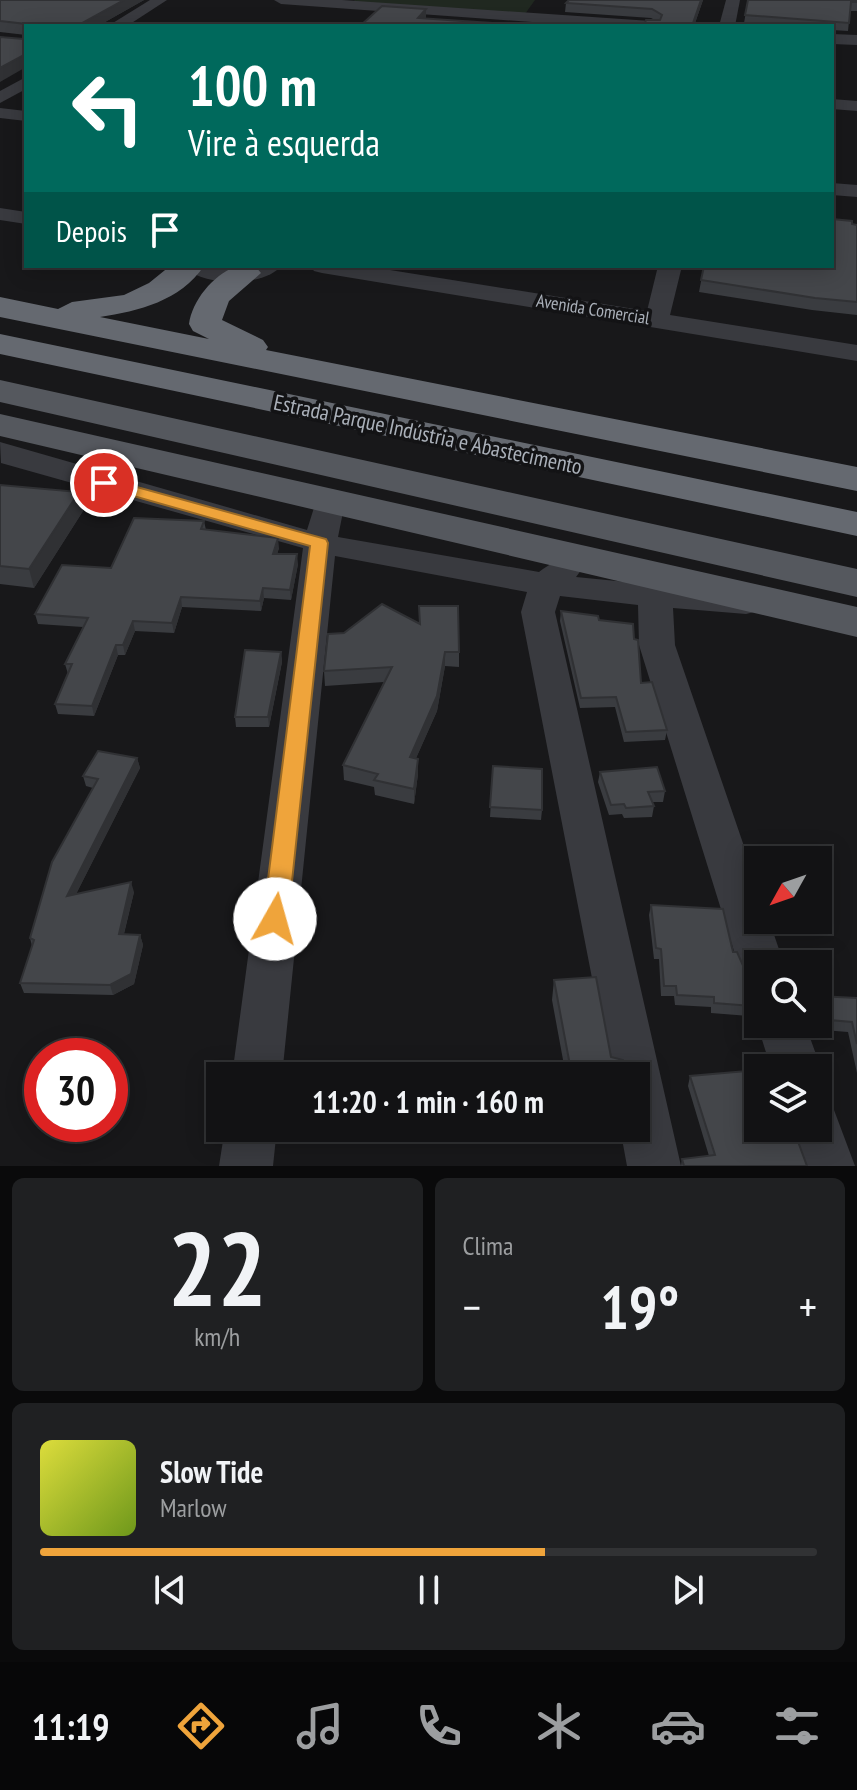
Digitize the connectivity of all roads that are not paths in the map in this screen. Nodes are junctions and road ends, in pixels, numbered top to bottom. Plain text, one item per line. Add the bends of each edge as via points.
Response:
1 (160, 0) edge
2 (281, 0) edge
3 (540, 0) edge
4 (733, 0) edge
5 (343, 2) edge
6 (323, 19) dead end
7 (528, 22) edge
8 (119, 24) edge
9 (590, 24) edge
10 (727, 24) edge
11 (834, 39) edge
12 (857, 40) edge
13 (24, 83) edge
14 (0, 98) edge
15 (834, 104) edge
16 (857, 106) edge
17 (0, 113) edge
18 (24, 116) edge
19 (834, 189) edge
20 (857, 191) edge
21 (0, 214) edge
22 (24, 218) edge
23 (187, 268) edge
24 (202, 268) edge
25 (292, 268) edge
26 (337, 268) edge
27 (670, 268) edge
28 (259, 269) edge
29 (362, 270) edge
30 (657, 319) junction
31 (5, 321) edge
32 (857, 353) edge
33 (315, 371) junction
34 (0, 391) edge
35 (0, 425) edge
36 (0, 451) edge
37 (857, 479) edge
38 (329, 502) junction
39 (857, 524) edge
40 (320, 543) junction
41 (562, 570) junction
42 (857, 583) edge
43 (654, 586) junction
44 (857, 622) edge
45 (756, 950) edge
46 (259, 1062) edge
47 (633, 1062) edge
48 (249, 1142) edge
49 (649, 1142) edge
50 (820, 1142) edge
51 (246, 1166) edge
52 (654, 1166) edge
53 (828, 1166) edge

1 - 8 street
2 - 5 street
3 - 7 street
4 - 10 street
5 - 6 street
5 - 7 street
7 - 9 street
11 - 12 street
13 - 14 street
15 - 16 street
17 - 18 street
19 - 20 street
21 - 22 street
23 - 31 highway via 160,290 131,303
24 - 28 street, Avenida Comercial via 218,273
25 - 28 street, Avenida Comercial
26 - 29 street, Avenida Comercial
27 - 30 street
28 - 33 highway via 218,293 205,309 205,324 232,340
29 - 30 street, Avenida Comercial
30 - 32 street, Avenida Comercial
31 - 33 highway, Estrada Parque Indústria e Abastecimento
31 - 39 highway, Estrada Parque Indústria e Abastecimento
33 - 37 highway, Estrada Parque Indústria e Abastecimento
34 - 42 main road
35 - 38 main road
36 - 40 street
38 - 40 street
38 - 41 main road
40 - 41 street
40 - 46 street
41 - 43 main road
41 - 47 street via 538,612
43 - 44 main road via 786,605
43 - 45 street via 657,645
48 - 51 street
49 - 52 street
50 - 53 street

